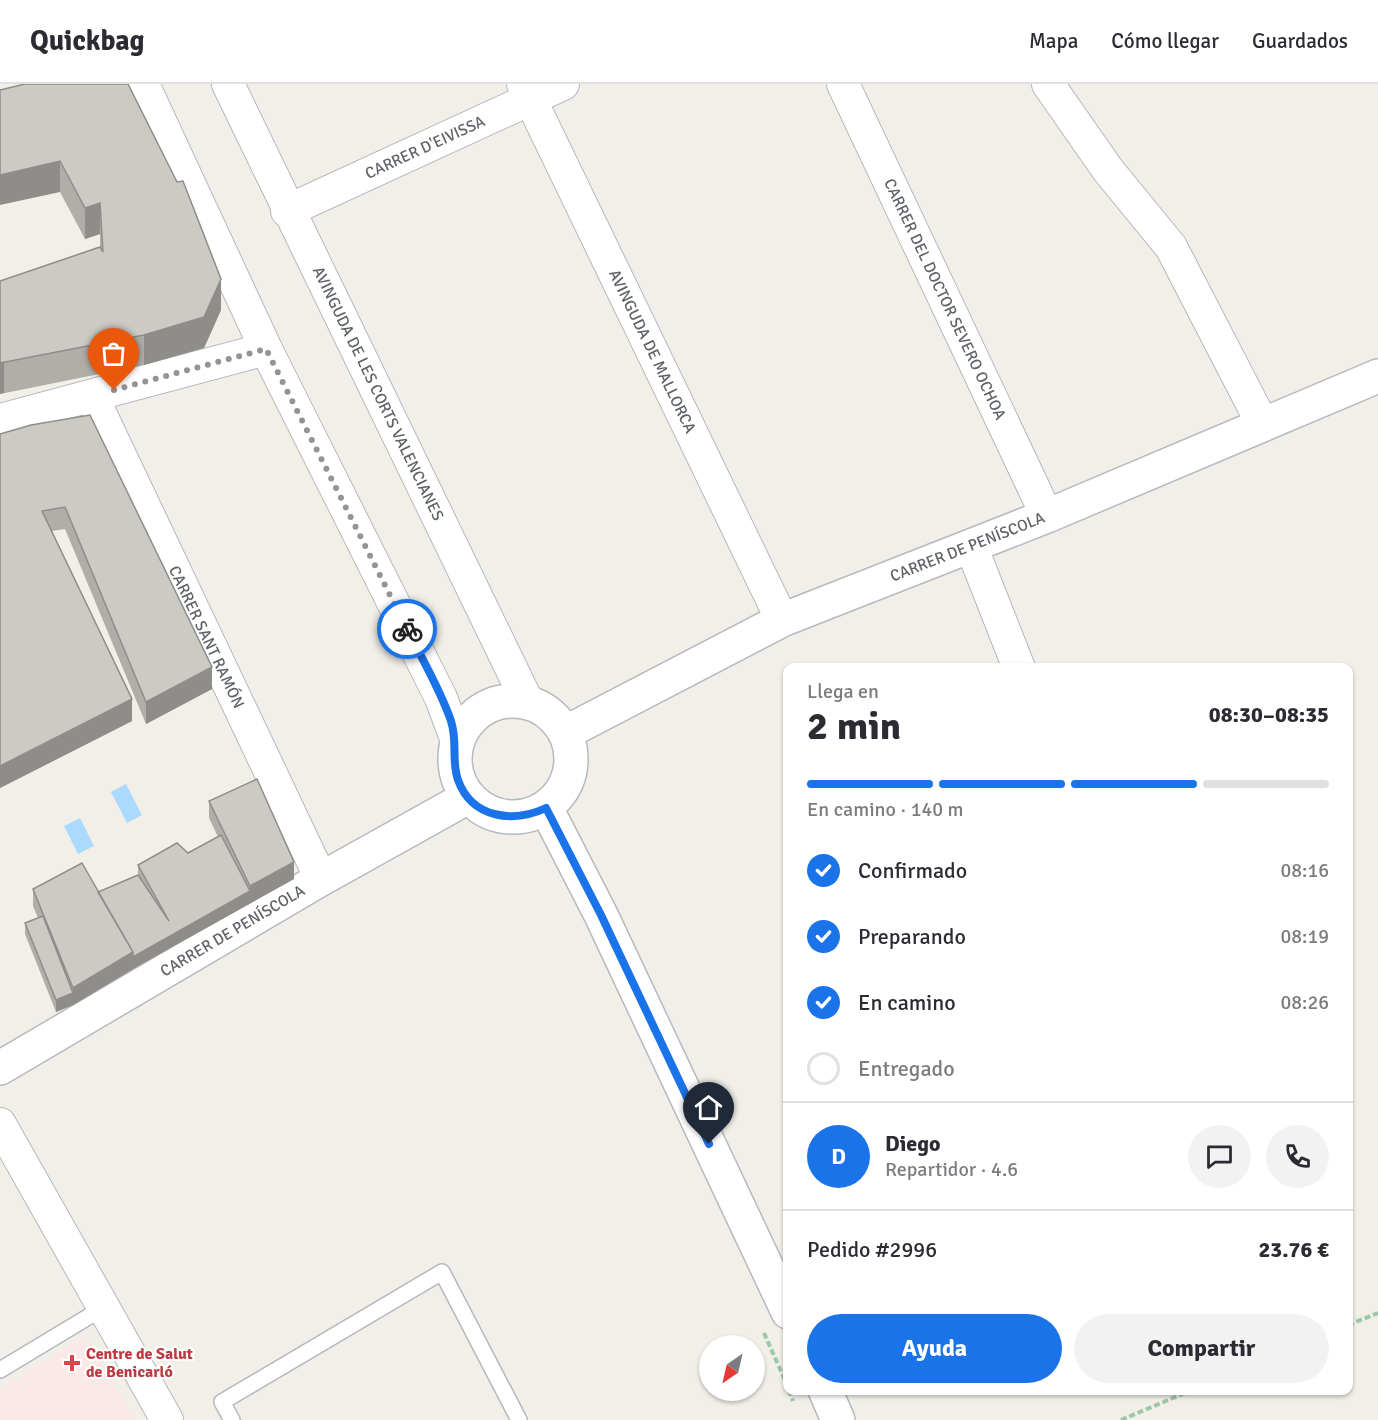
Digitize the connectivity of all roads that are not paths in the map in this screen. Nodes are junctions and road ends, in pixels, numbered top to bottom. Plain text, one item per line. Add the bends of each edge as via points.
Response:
1 (143, 84) edge
2 (228, 84) edge
3 (563, 84) edge
4 (843, 84) edge
5 (1048, 84) edge
6 (527, 91) edge
7 (287, 211) junction
8 (266, 349) junction
9 (1378, 376) edge
10 (92, 396) junction
11 (0, 420) edge
12 (1263, 425) junction
13 (1047, 516) junction
14 (971, 546) junction
15 (782, 620) junction
16 (1017, 663) edge
17 (528, 703) junction
18 (565, 733) junction
19 (457, 741) junction
20 (468, 797) junction
21 (546, 808) junction
22 (321, 879) junction
23 (0, 1068) edge
24 (0, 1124) edge
25 (783, 1301) edge
26 (103, 1308) junction
27 (0, 1370) edge
28 (827, 1395) edge
29 (167, 1420) edge
30 (232, 1420) edge
31 (519, 1420) edge
32 (838, 1420) edge

1 - 8 street
2 - 7 street, AVINGUDA DE LES CORTS VALENCIANES
3 - 6 street, CARRER D'EIVISSA
4 - 13 street, CARRER DEL DOCTOR SEVERO OCHOA
5 - 12 street via 1108,170 1171,248
6 - 7 street, CARRER D'EIVISSA
6 - 15 street, AVINGUDA DE MALLORCA
7 - 17 street, AVINGUDA DE LES CORTS VALENCIANES
8 - 10 street
8 - 19 street via 441,698
9 - 12 street, CARRER DE PENÍSCOLA
10 - 11 street
10 - 22 street, CARRER SANT RAMÓN
12 - 13 street, CARRER DE PENÍSCOLA
13 - 14 street, CARRER DE PENÍSCOLA
14 - 15 street, CARRER DE PENÍSCOLA
14 - 16 street
15 - 18 street, CARRER DE PENÍSCOLA
17 - 18 street via 556,719
17 - 19 street via 513,701 485,708 468,722
18 - 21 street via 571,753 570,773 561,792
19 - 20 street via 454,761 458,780
20 - 21 street via 497,816 514,818
20 - 22 street, CARRER DE PENÍSCOLA
21 - 25 street
22 - 23 street, CARRER DE PENÍSCOLA
24 - 26 street
26 - 27 lane
26 - 29 street
28 - 32 street
30 - 31 lane via 222,1402 442,1272

